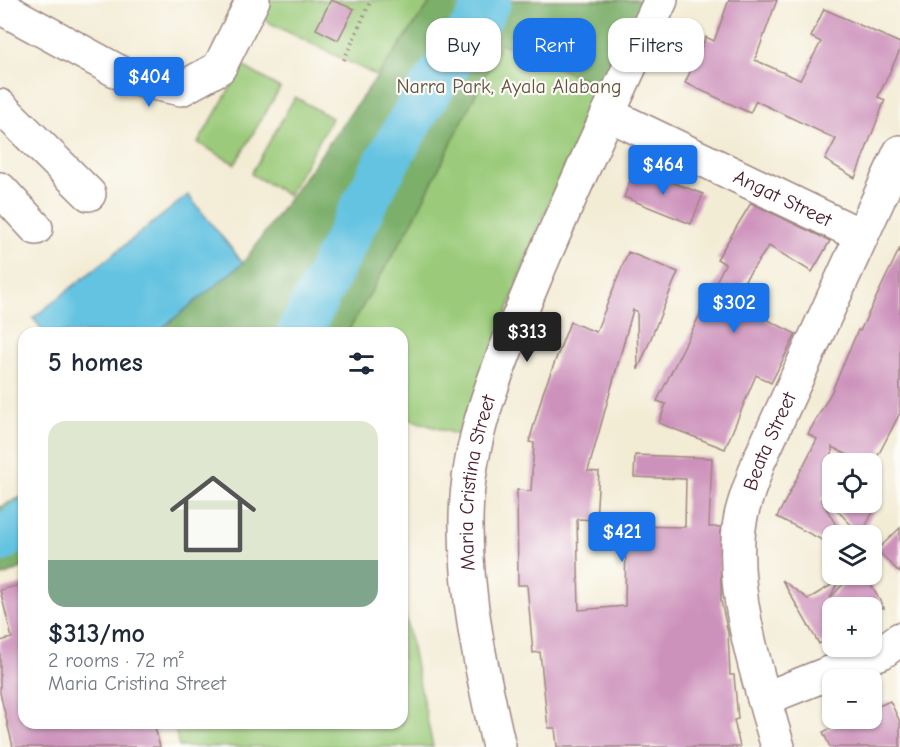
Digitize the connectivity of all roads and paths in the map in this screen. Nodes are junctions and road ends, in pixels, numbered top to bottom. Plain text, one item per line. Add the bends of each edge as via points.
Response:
1 (254, 0) edge
2 (372, 0) edge
3 (661, 0) edge
4 (0, 7) edge
5 (344, 60) dead end
6 (0, 106) edge
7 (608, 114) junction
8 (900, 152) edge
9 (0, 189) edge
10 (89, 194) dead end
11 (36, 228) dead end
12 (860, 235) junction
13 (900, 639) edge
14 (764, 699) junction
15 (499, 747) edge
16 (778, 747) edge

1 - 4 street via 219,68 182,89 129,78
2 - 5 path
3 - 7 street, Maria Cristina Street
6 - 10 street
7 - 12 street, Angat Street
7 - 15 street, Maria Cristina Street via 494,377 473,454 466,518 470,600
8 - 12 street, Beata Street
9 - 11 street
12 - 14 street, Beata Street via 758,463 741,517 738,580
13 - 14 street via 882,652
14 - 16 street, Beata Street

